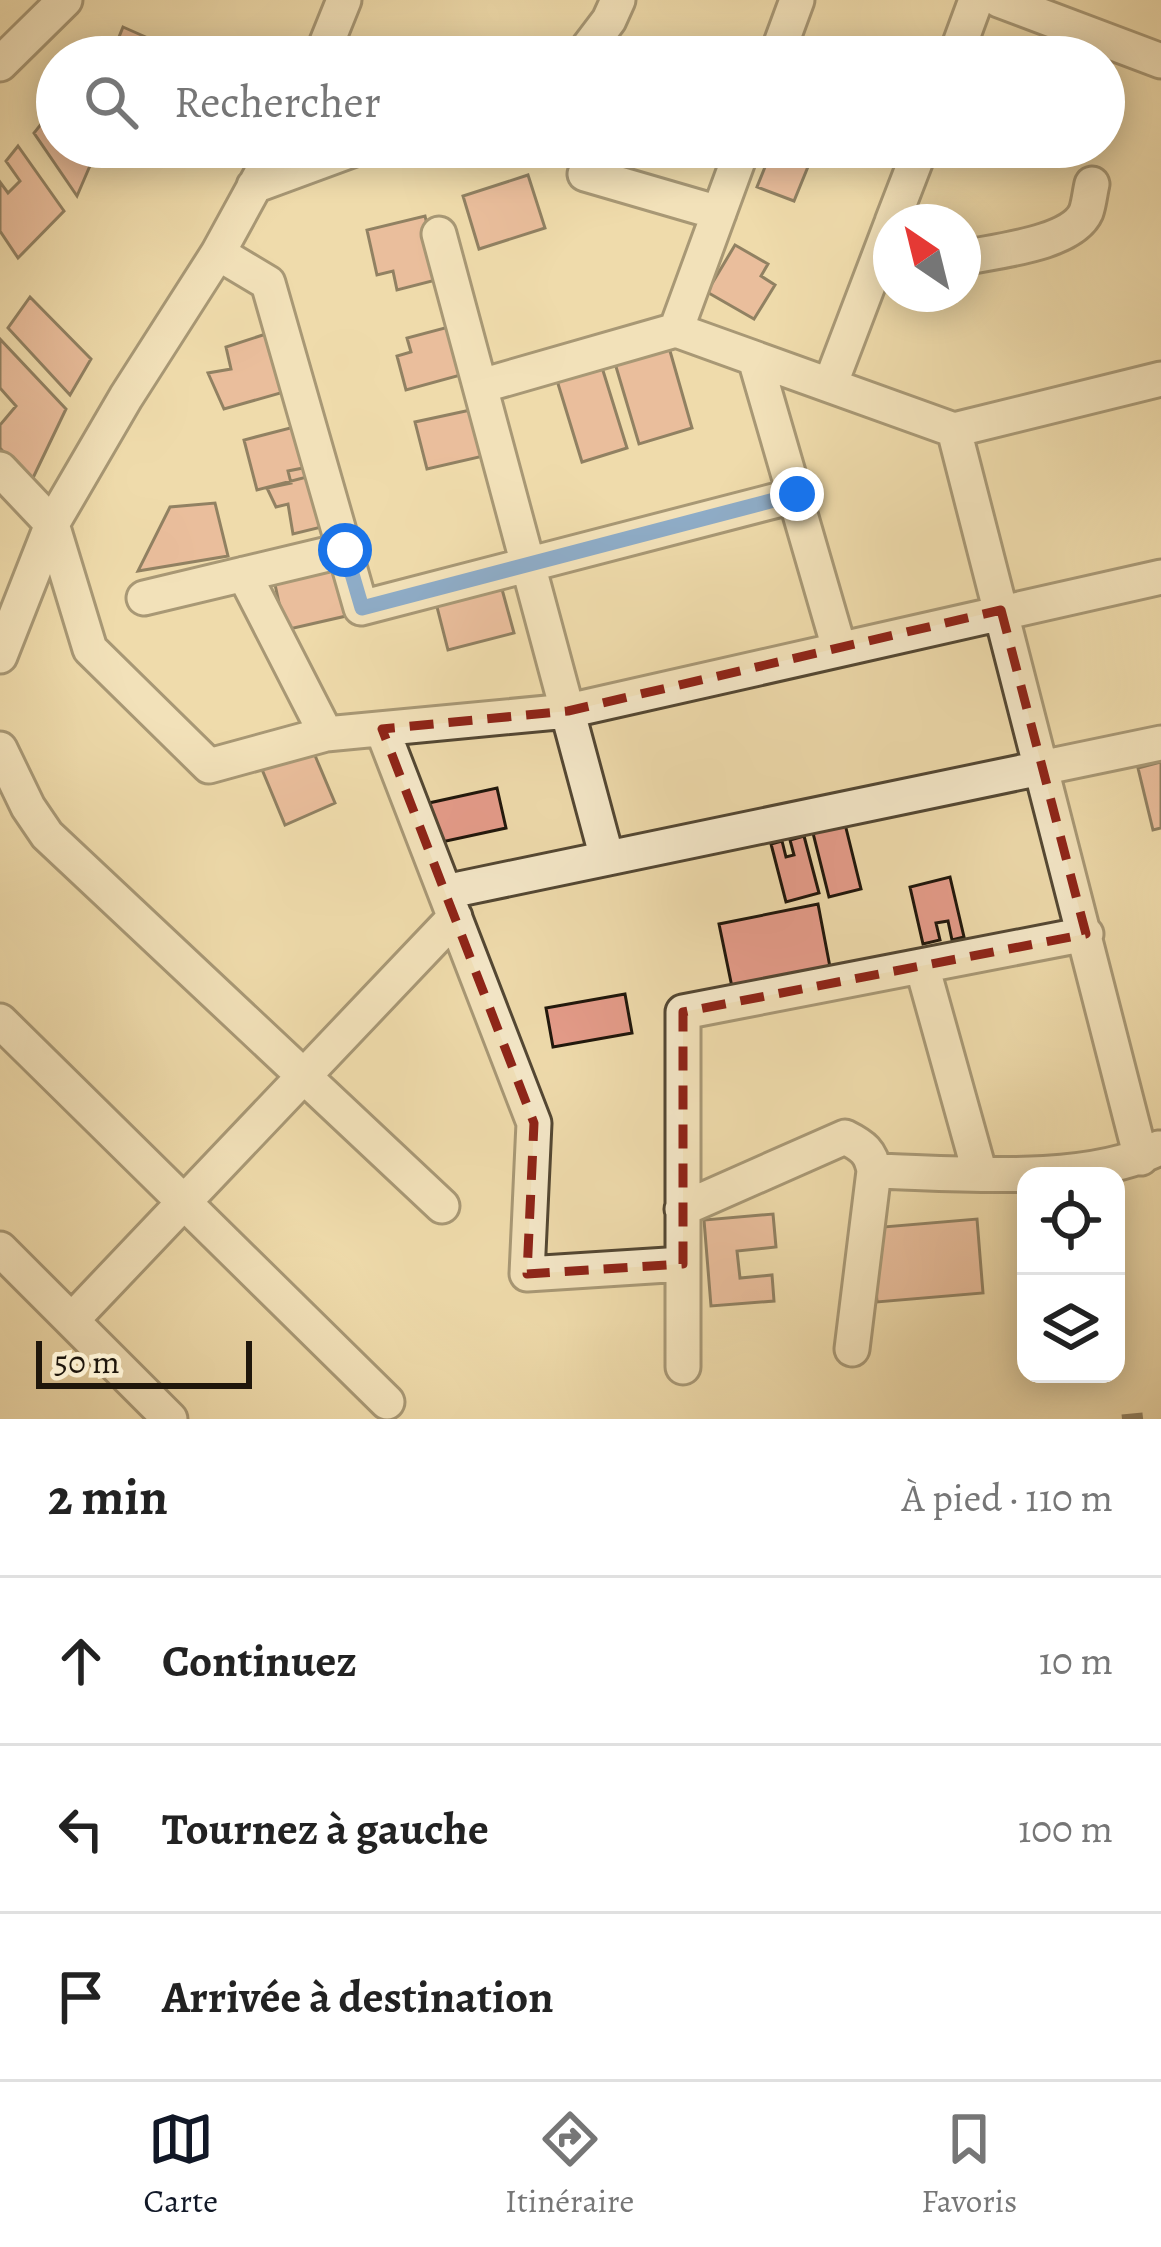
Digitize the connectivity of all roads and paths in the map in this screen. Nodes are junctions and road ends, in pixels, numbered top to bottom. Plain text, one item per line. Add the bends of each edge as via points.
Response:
1 (65, 0) edge
2 (344, 0) edge
3 (618, 0) edge
4 (797, 0) edge
5 (976, 0) edge
6 (999, 0) edge
7 (1075, 15) edge
8 (329, 36) edge
9 (597, 36) edge
10 (784, 36) edge
11 (963, 36) edge
12 (1114, 36) edge
13 (1125, 42) edge
14 (1161, 61) edge
15 (0, 64) edge
16 (264, 168) edge
17 (303, 168) edge
18 (735, 168) edge
19 (913, 168) edge
20 (585, 174) dead end
21 (1092, 184) dead end
22 (254, 186) junction
23 (900, 204) edge
24 (719, 213) junction
25 (439, 234) dead end
26 (218, 253) junction
27 (981, 254) edge
28 (873, 293) edge
29 (676, 330) junction
30 (755, 358) junction
31 (1161, 379) edge
32 (482, 386) junction
33 (830, 386) junction
34 (954, 430) junction
35 (0, 469) edge
36 (797, 494) junction
37 (52, 524) junction
38 (345, 550) junction
39 (529, 564) junction
40 (244, 574) junction
41 (1161, 577) edge
42 (144, 598) dead end
43 (1001, 610) junction
44 (838, 648) junction
45 (0, 656) edge
46 (568, 711) junction
47 (382, 729) junction
48 (326, 734) junction
49 (1161, 743) edge
50 (0, 749) edge
51 (1042, 768) junction
52 (607, 858) junction
53 (450, 905) junction
54 (1086, 934) junction
55 (922, 966) junction
56 (2, 1032) edge
57 (304, 1076) junction
58 (1151, 1153) edge
59 (874, 1172) junction
60 (980, 1174) junction
61 (184, 1202) junction
62 (442, 1206) dead end
63 (682, 1209) junction
64 (0, 1249) edge
65 (683, 1264) junction
66 (72, 1320) junction
67 (852, 1349) dead end
68 (683, 1367) dead end
69 (387, 1402) dead end
70 (170, 1419) edge

1 - 15 street
2 - 8 street
3 - 9 street
4 - 10 street
5 - 11 street
6 - 7 street
7 - 12 street
13 - 14 street
16 - 22 street
17 - 22 street
18 - 24 street
19 - 23 street
20 - 24 street
21 - 27 street via 1072,229
22 - 26 street
24 - 29 street
25 - 32 street
26 - 37 street
26 - 38 street via 268,284
28 - 33 street
29 - 30 street
29 - 32 street
30 - 33 street
30 - 36 street
31 - 34 street
32 - 39 street
33 - 34 street
34 - 43 street
35 - 37 street
36 - 39 street
36 - 44 street
37 - 45 street
37 - 48 street via 90,649 209,766
38 - 39 street via 362,608
38 - 40 street
39 - 46 street
40 - 42 street
40 - 48 street
41 - 43 street
43 - 44 street
43 - 51 street
44 - 46 street
46 - 47 street
46 - 52 street
47 - 48 street
47 - 53 street
49 - 51 street
50 - 57 street via 47,835
51 - 52 street
51 - 54 street
52 - 53 street
53 - 57 street
53 - 65 street via 534,1123 527,1274
54 - 55 street
54 - 58 street
55 - 60 street
55 - 63 street via 682,1012
56 - 61 street
57 - 61 street
57 - 62 street
58 - 60 street via 1061,1172
59 - 60 street
59 - 63 street via 863,1146 845,1137
59 - 67 street
61 - 66 street
61 - 69 street
63 - 65 street
64 - 66 street
65 - 68 street
66 - 70 street

